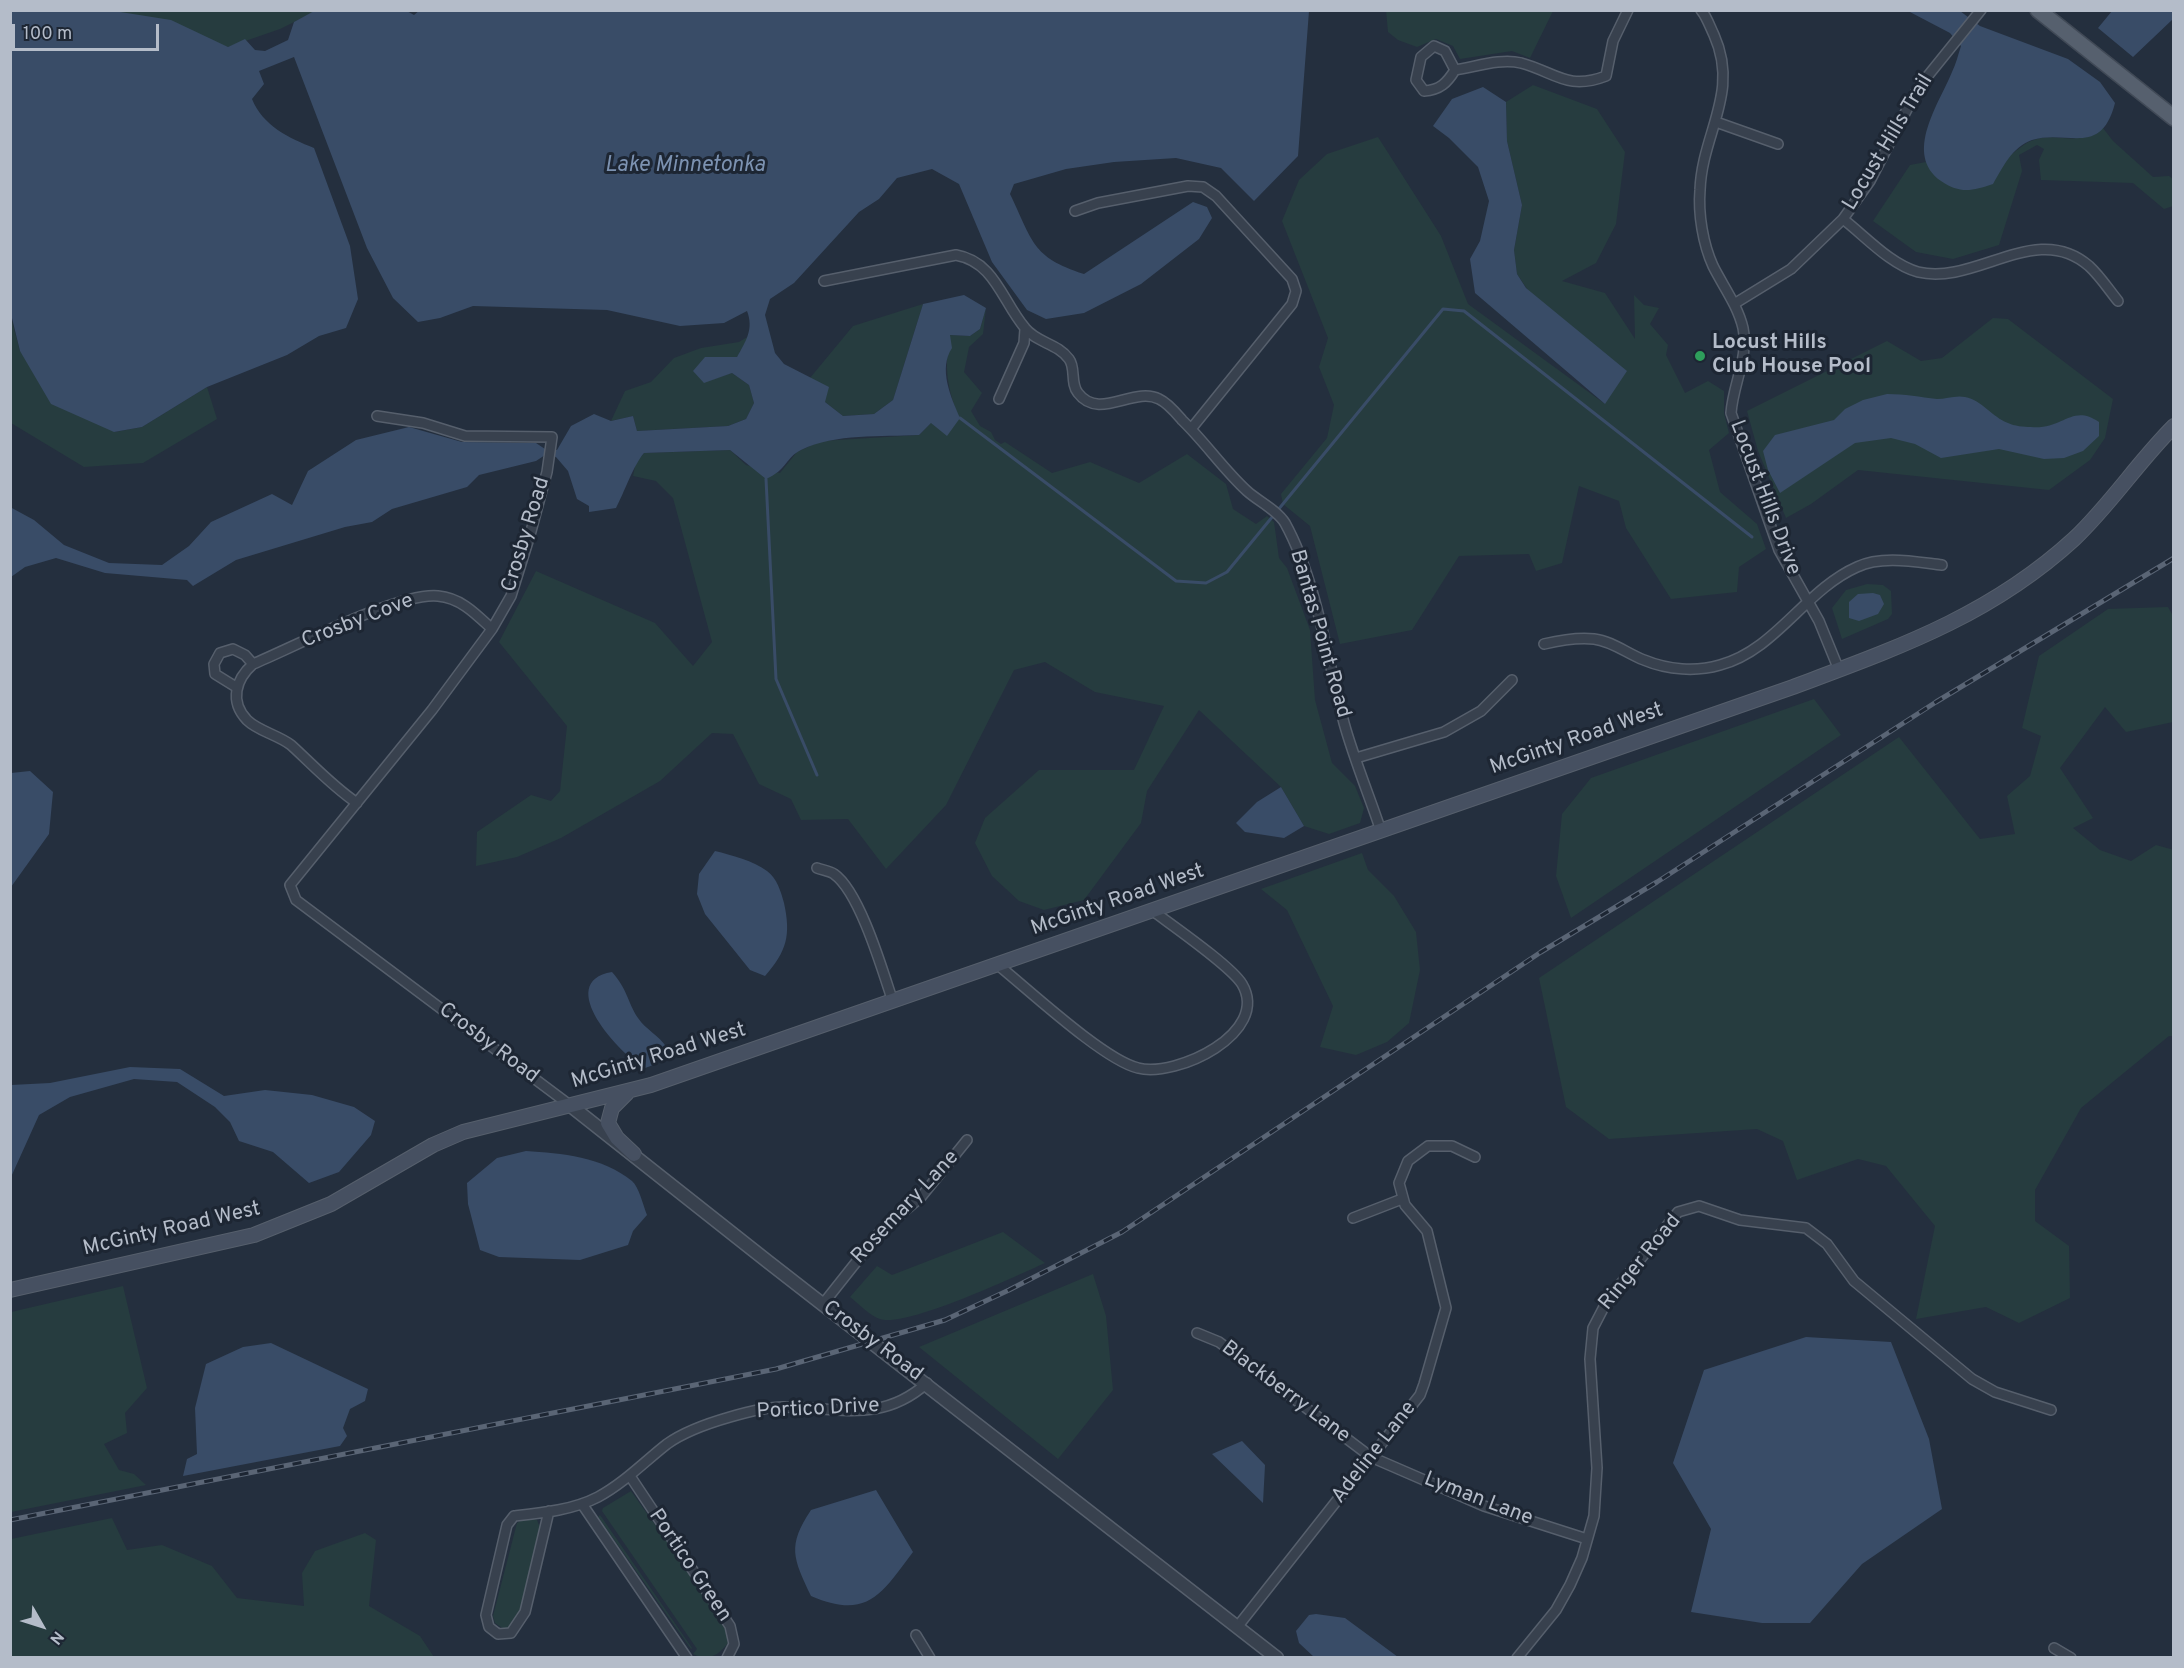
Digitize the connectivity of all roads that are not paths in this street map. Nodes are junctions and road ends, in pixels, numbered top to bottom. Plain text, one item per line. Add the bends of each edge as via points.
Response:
1 (1628, 10) edge
2 (1701, 10) edge
3 (2038, 10) edge
4 (1979, 13) edge
5 (1455, 70) junction
6 (2174, 118) edge
7 (1716, 122) junction
8 (1778, 144) dead end
9 (1075, 211) dead end
10 (1843, 219) junction
11 (824, 281) dead end
12 (2118, 302) dead end
13 (1734, 304) junction
14 (1025, 329) junction
15 (999, 399) dead end
16 (376, 416) dead end
17 (2174, 426) edge
18 (1191, 429) junction
19 (1942, 565) dead end
20 (1808, 604) junction
21 (492, 629) junction
22 (1544, 644) dead end
23 (253, 664) junction
24 (1839, 670) junction
25 (1512, 680) dead end
26 (236, 687) junction
27 (1356, 758) junction
28 (357, 803) junction
29 (1381, 831) junction
30 (817, 868) dead end
31 (1153, 911) junction
32 (998, 965) junction
33 (893, 1002) junction
34 (631, 1090) junction
35 (571, 1106) junction
36 (967, 1140) dead end
37 (634, 1154) junction
38 (1475, 1157) dead end
39 (1401, 1199) junction
40 (1353, 1218) dead end
41 (10, 1290) edge
42 (823, 1304) junction
43 (1197, 1333) dead end
44 (927, 1383) junction
45 (2051, 1410) dead end
46 (1371, 1457) junction
47 (630, 1476) junction
48 (582, 1504) junction
49 (549, 1511) junction
50 (1587, 1539) junction
51 (1238, 1626) junction
52 (916, 1635) dead end
53 (2054, 1648) dead end
54 (687, 1658) edge
55 (727, 1658) edge
56 (930, 1658) edge
57 (1277, 1658) edge
58 (1517, 1658) edge
59 (2071, 1658) edge

1 - 5 street via 1613,41 1606,76 1590,82 1563,80 1512,62
2 - 7 street, Locust Hills Drive via 1719,46 1724,74
3 - 6 main road
4 - 10 street, Locust Hills Trail via 1918,88 1870,181
5 - 5 street via 1445,51 1434,46 1421,57 1416,80 1424,91 1436,91
7 - 8 street
7 - 13 street, Locust Hills Drive via 1700,190 1702,229 1712,264
9 - 18 street via 1177,188 1203,187 1233,213 1292,279 1296,291 1292,304
10 - 12 street via 1916,272 1938,275 1962,271 2044,248 2066,252 2089,266
10 - 13 street, Locust Hills Trail via 1791,269
11 - 14 street, Bantas Point Road via 956,255 969,258 991,275
13 - 20 street, Locust Hills Drive via 1743,328 1745,351 1732,394 1735,430 1779,550
14 - 15 street via 1024,344
14 - 18 street, Bantas Point Road via 1065,354 1071,362 1077,393 1088,402 1101,405 1149,396 1161,399
16 - 21 street, Crosby Road via 423,423 465,436 552,437 530,535 511,596
17 - 24 main road, McGinty Road West via 2075,538 2035,573 1971,614 1920,639
18 - 27 street, Bantas Point Road via 1246,490 1283,520 1299,553
19 - 20 street via 1885,561 1858,566 1833,581
20 - 22 street via 1752,651 1721,665 1665,667 1596,639 1564,639
20 - 24 street, Locust Hills Drive
21 - 23 street, Crosby Cove via 469,607 456,601 439,596 416,597
21 - 28 street, Crosby Road
23 - 26 street, Crosby Cove
23 - 26 street via 233,650 220,653 214,664 215,674
24 - 29 main road, McGinty Road West
25 - 27 street via 1481,711 1444,732
26 - 28 street via 237,703 248,721 290,744 313,769
27 - 29 street, Bantas Point Road
28 - 35 street, Crosby Road via 290,885 296,900
29 - 31 main road, McGinty Road West
30 - 33 street via 835,874 847,889 867,927
31 - 32 main road, McGinty Road West
31 - 32 street via 1233,974 1246,993 1247,1005 1240,1027 1184,1065 1153,1071 1123,1063
32 - 33 main road, McGinty Road West
33 - 34 main road, McGinty Road West
34 - 35 main road, McGinty Road West
34 - 37 main road via 612,1108 608,1123
35 - 37 street, Crosby Road
35 - 41 main road, McGinty Road West via 463,1132 331,1204 254,1235
36 - 42 street, Rosemary Lane via 932,1186 880,1232
37 - 42 street, Crosby Road
38 - 39 street via 1452,1146 1428,1146 1416,1152 1402,1171
39 - 40 street
39 - 46 street, Adeline Lane via 1427,1232 1446,1308 1420,1395
42 - 44 street, Crosby Road
43 - 46 street, Blackberry Lane via 1219,1342
44 - 47 street, Portico Drive via 906,1398 866,1411 771,1408 730,1417 685,1434
44 - 51 street, Crosby Road
45 - 50 street, Ringer Road via 1995,1392 1972,1379 1854,1281 1827,1244 1806,1228 1740,1220 1699,1206 1688,1208 1671,1220 1607,1301 1593,1328 1590,1359 1597,1492
46 - 50 street, Lyman Lane via 1484,1506
46 - 51 street, Adeline Lane
47 - 48 street, Portico Drive
47 - 55 street, Portico Green via 730,1626 735,1644
48 - 49 street, Portico Drive
48 - 54 street
49 - 49 street, Portico Drive via 514,1516 508,1521 486,1615 489,1627 498,1634 511,1633 525,1612
50 - 58 street, Ringer Road via 1582,1558 1556,1610
51 - 57 street, Crosby Road
52 - 56 street
53 - 59 street

